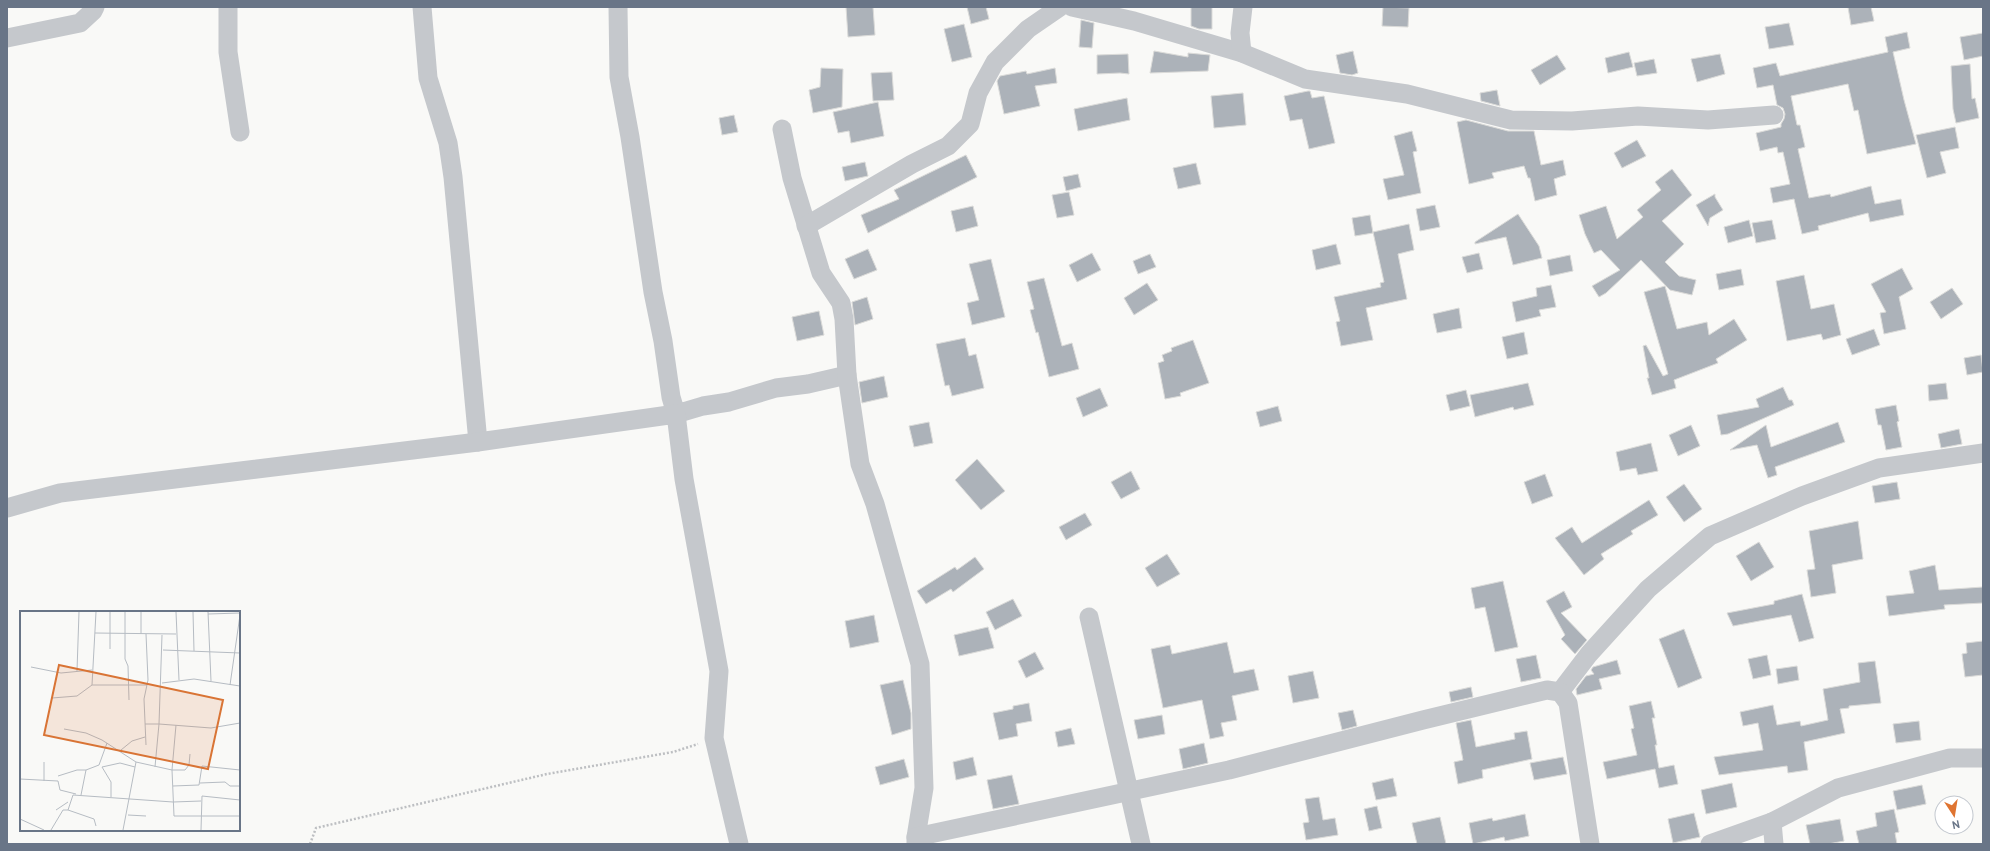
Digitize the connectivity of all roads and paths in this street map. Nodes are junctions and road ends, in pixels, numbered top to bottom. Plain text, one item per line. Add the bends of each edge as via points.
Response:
1 (95, 7) edge
2 (228, 7) edge
3 (422, 7) edge
4 (618, 7) edge
5 (1060, 7) edge
6 (1072, 7) edge
7 (1243, 7) edge
8 (7, 38) edge
9 (1242, 53) junction
10 (1774, 115) dead end
11 (782, 129) dead end
12 (240, 132) dead end
13 (806, 226) junction
14 (847, 376) junction
15 (676, 414) junction
16 (478, 442) junction
17 (1983, 453) edge
18 (7, 508) edge
19 (1089, 617) dead end
20 (1560, 692) junction
21 (714, 738) junction
22 (1983, 758) edge
23 (1128, 792) junction
24 (1772, 822) junction
25 (916, 840) edge
26 (310, 844) edge
27 (739, 844) edge
28 (1141, 844) edge
29 (1590, 844) edge
30 (1710, 844) edge
31 (1774, 844) edge

1 - 8 street via 80,23
2 - 12 street via 228,52
3 - 16 street via 428,78 448,143 453,177
4 - 15 street via 619,77 653,292
5 - 13 street via 1028,30 995,62 978,93 970,124 948,146
6 - 9 street via 1134,21
7 - 9 street via 1240,33
9 - 10 street via 1305,79 1407,94 1511,120 1572,121 1638,116 1708,120
11 - 13 street via 792,178
13 - 14 street via 821,273 840,303 844,319
14 - 15 street via 776,388
14 - 25 street via 860,464 875,504 920,664 924,788
15 - 16 street
15 - 21 street via 684,479 719,671
16 - 18 street via 60,493
17 - 20 street via 1879,468 1802,496 1710,536 1648,589 1589,654
19 - 23 street
20 - 23 street via 1547,690 1229,770
20 - 29 street via 1568,703
21 - 26 path via 673,752 547,774 316,828
21 - 27 street
22 - 24 street via 1950,758 1838,788
23 - 25 street
23 - 28 street
24 - 30 street
24 - 31 street

